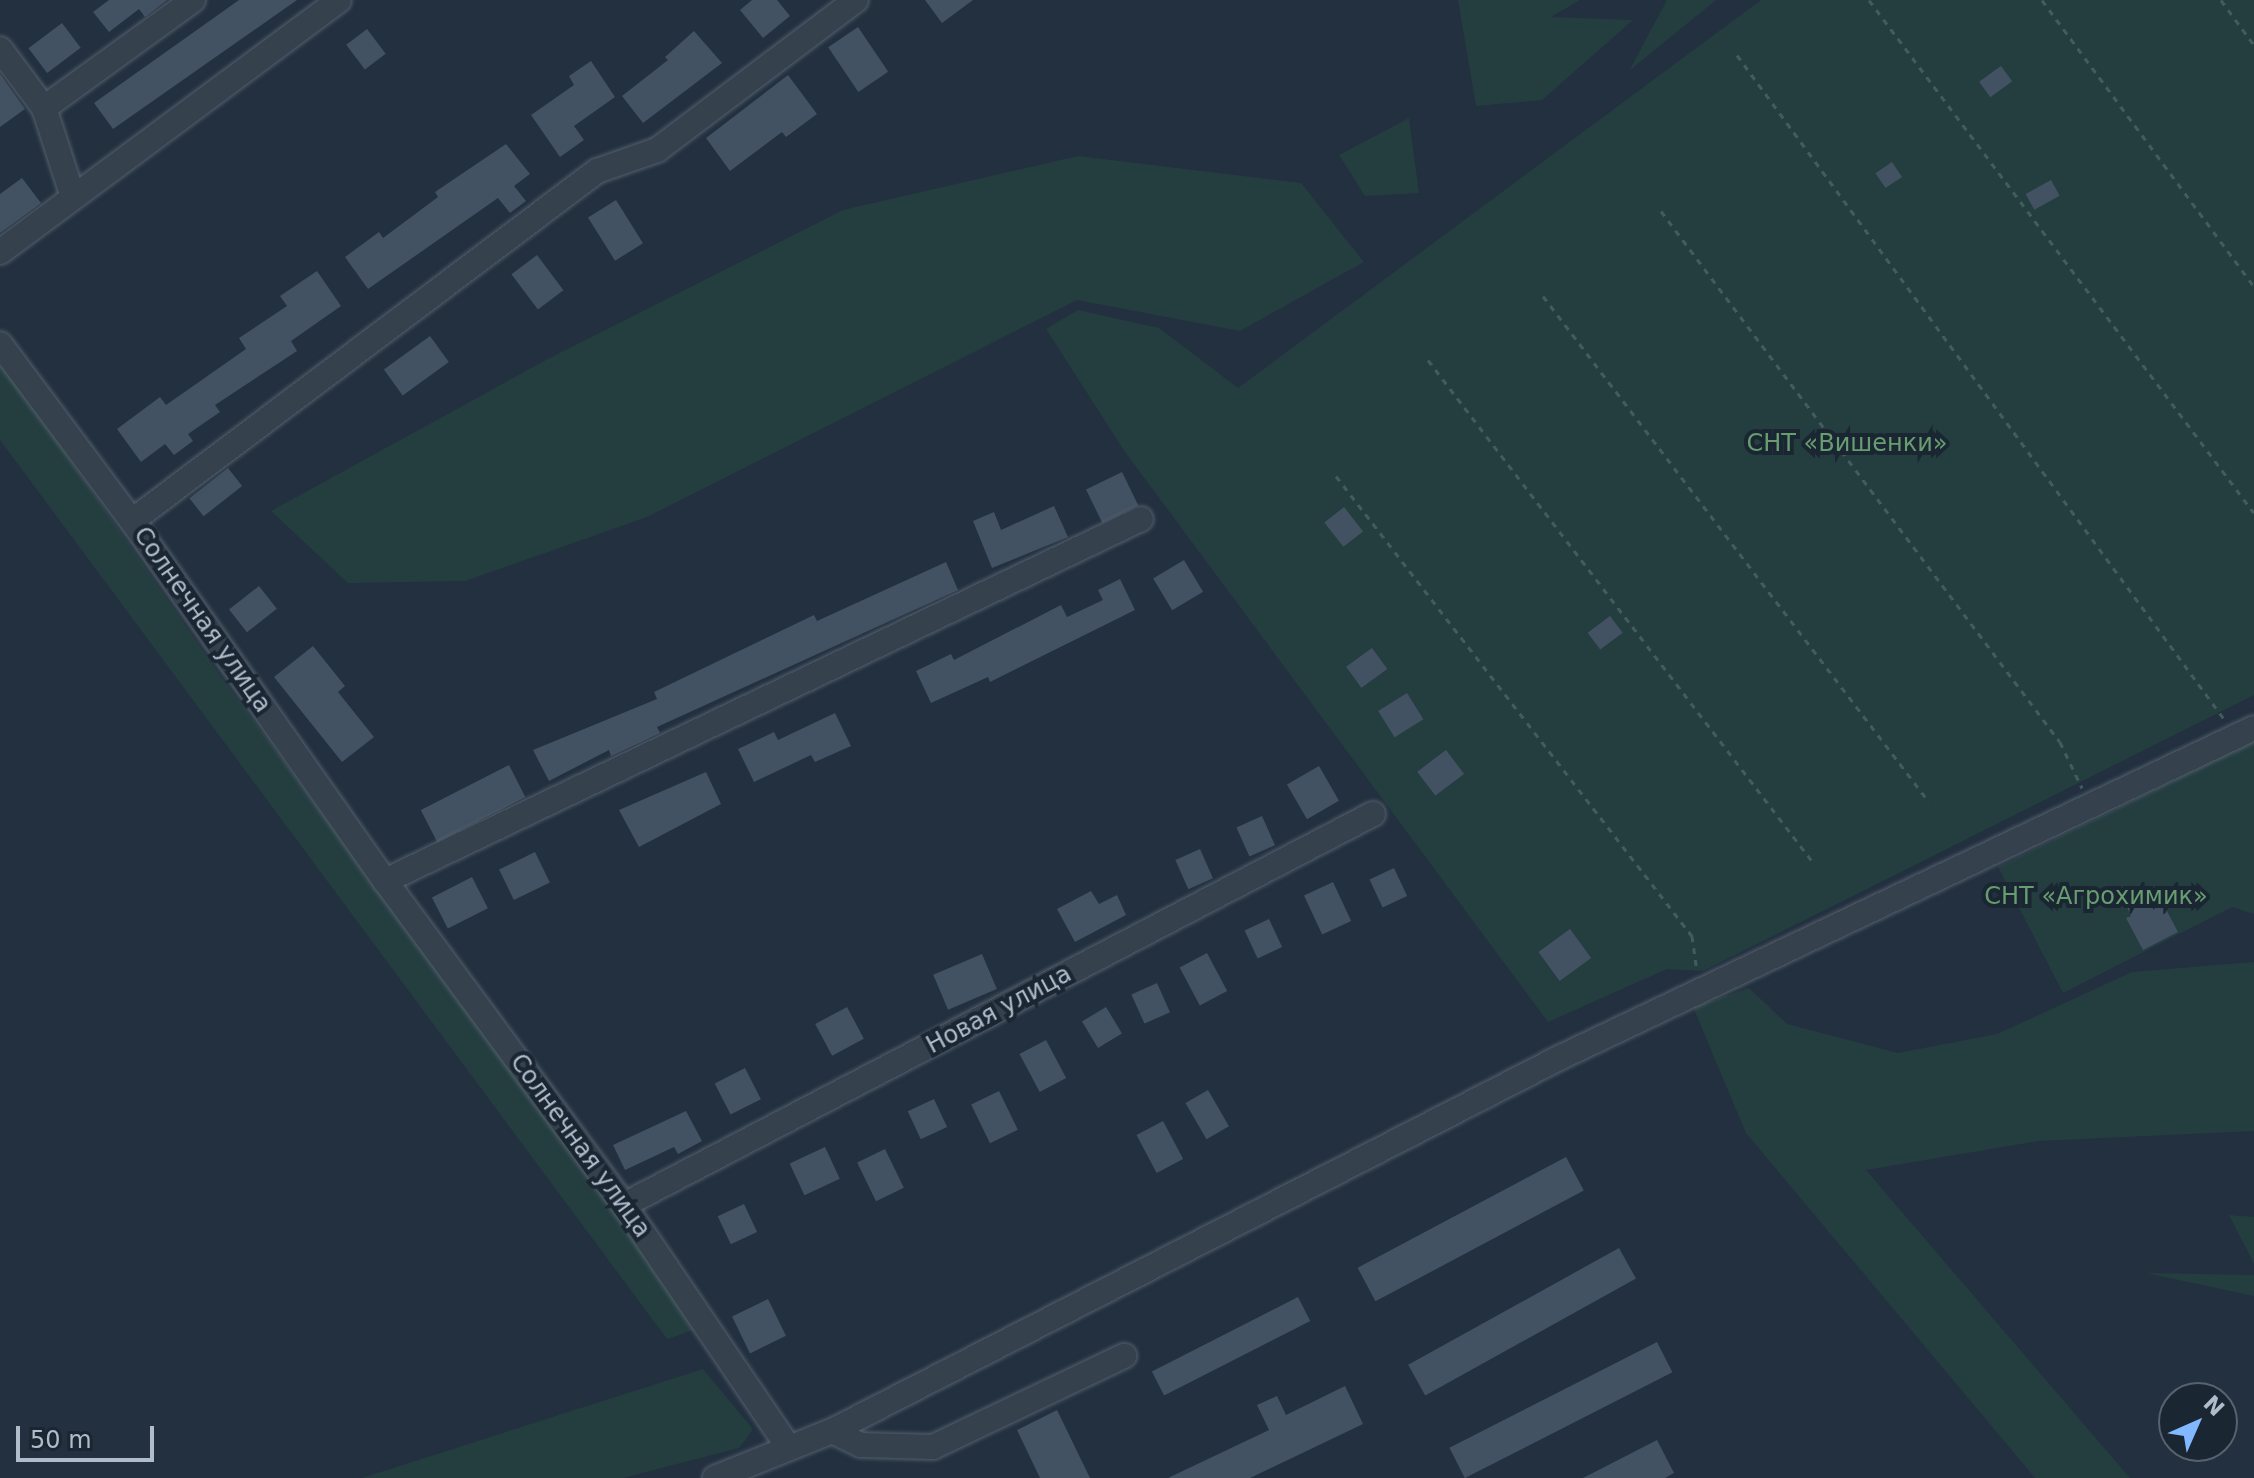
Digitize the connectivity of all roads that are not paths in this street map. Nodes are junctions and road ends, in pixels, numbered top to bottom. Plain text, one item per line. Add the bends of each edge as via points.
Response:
1 (193, 0) edge
2 (339, 0) edge
3 (856, 0) edge
4 (0, 49) edge
5 (44, 108) junction
6 (73, 197) junction
7 (0, 252) edge
8 (0, 344) edge
9 (1141, 519) dead end
10 (132, 521) junction
11 (2245, 732) edge
12 (1373, 814) dead end
13 (385, 881) junction
14 (624, 1205) junction
15 (1124, 1356) dead end
16 (832, 1431) junction
17 (789, 1448) junction
18 (715, 1478) edge

1 - 5 street
2 - 6 street
3 - 10 street, Солнечная улица via 657,150 597,171
4 - 5 street
5 - 6 street
6 - 7 street
8 - 10 street
9 - 13 street
10 - 13 street, Солнечная улица
11 - 16 street via 1700,990
12 - 14 street, Новая улица
13 - 14 street, Солнечная улица
14 - 17 street, Солнечная улица
15 - 16 street via 933,1447 861,1445
16 - 17 street
17 - 18 street

